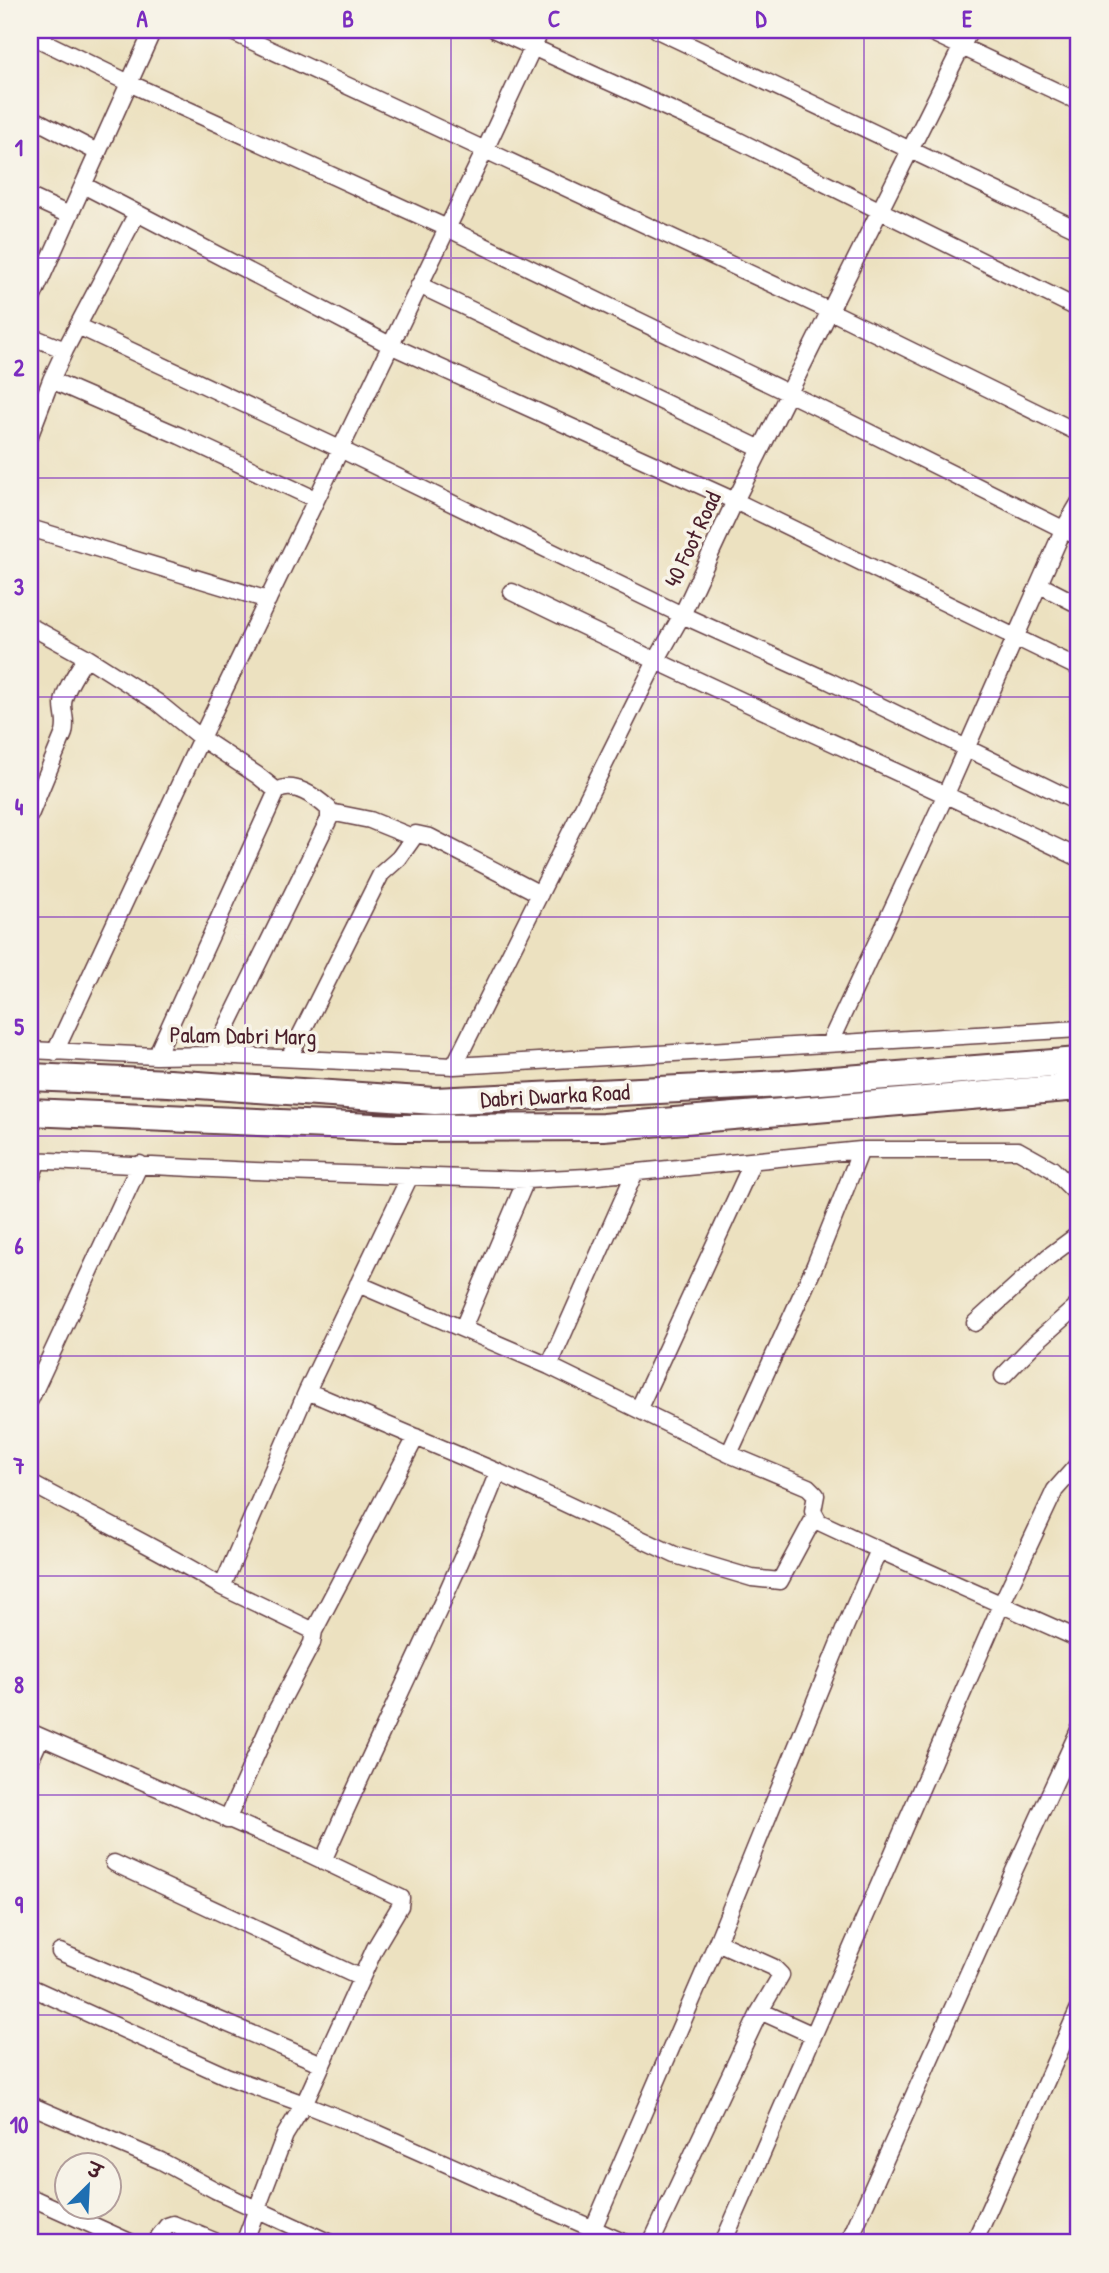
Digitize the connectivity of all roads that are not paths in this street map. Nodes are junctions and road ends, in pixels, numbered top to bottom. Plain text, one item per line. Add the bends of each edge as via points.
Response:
1 (228, 30) edge
2 (495, 30) edge
3 (541, 30) edge
4 (657, 30) edge
5 (926, 30) edge
6 (970, 30) edge
7 (146, 32) edge
8 (30, 34) edge
9 (533, 47) junction
10 (961, 47) junction
11 (129, 83) junction
12 (1079, 102) edge
13 (30, 117) edge
14 (485, 150) junction
15 (909, 151) junction
16 (97, 152) junction
17 (83, 185) junction
18 (30, 197) edge
19 (879, 211) junction
20 (137, 213) junction
21 (69, 215) junction
22 (447, 228) junction
23 (1079, 230) edge
24 (419, 285) junction
25 (30, 303) edge
26 (1079, 309) edge
27 (830, 311) junction
28 (78, 326) junction
29 (30, 336) edge
30 (390, 345) junction
31 (65, 350) junction
32 (51, 380) junction
33 (789, 394) junction
34 (1079, 433) edge
35 (30, 435) edge
36 (340, 449) junction
37 (761, 449) junction
38 (315, 499) junction
39 (735, 501) junction
40 (1079, 503) edge
41 (30, 528) edge
42 (1063, 530) junction
43 (1079, 537) edge
44 (1040, 585) junction
45 (512, 592) dead end
46 (268, 600) junction
47 (1079, 605) edge
48 (682, 615) junction
49 (30, 628) edge
50 (1015, 639) junction
51 (86, 657) junction
52 (656, 661) junction
53 (1079, 668) edge
54 (201, 738) junction
55 (966, 749) junction
56 (277, 791) junction
57 (946, 793) junction
58 (1079, 803) edge
59 (330, 812) junction
60 (30, 815) edge
61 (412, 837) junction
62 (1079, 858) edge
63 (540, 894) junction
64 (1079, 1028) edge
65 (830, 1042) junction
66 (30, 1050) edge
67 (55, 1052) junction
68 (213, 1055) junction
69 (156, 1056) junction
70 (289, 1058) junction
71 (1079, 1061) edge
72 (454, 1066) junction
73 (30, 1077) edge
74 (1079, 1087) edge
75 (30, 1112) edge
76 (861, 1150) junction
77 (34, 1160) edge
78 (753, 1161) junction
79 (140, 1164) junction
80 (635, 1172) junction
81 (410, 1176) junction
82 (526, 1180) junction
83 (30, 1181) edge
84 (1079, 1195) edge
85 (1079, 1234) edge
86 (358, 1284) junction
87 (1079, 1304) edge
88 (975, 1323) dead end
89 (463, 1328) junction
90 (549, 1366) junction
91 (1003, 1376) dead end
92 (307, 1391) junction
93 (30, 1400) edge
94 (639, 1409) junction
95 (416, 1437) junction
96 (729, 1454) junction
97 (1079, 1463) edge
98 (498, 1472) junction
99 (30, 1483) edge
100 (814, 1518) junction
101 (879, 1550) junction
102 (222, 1587) junction
103 (1001, 1605) junction
104 (314, 1631) junction
105 (1079, 1639) edge
106 (1079, 1730) edge
107 (35, 1735) edge
108 (30, 1760) edge
109 (227, 1820) junction
110 (323, 1861) junction
111 (114, 1863) dead end
112 (717, 1942) junction
113 (60, 1952) dead end
114 (360, 1978) junction
115 (30, 1987) edge
116 (1079, 2008) edge
117 (760, 2011) junction
118 (813, 2035) junction
119 (322, 2064) junction
120 (304, 2104) junction
121 (30, 2105) edge
122 (30, 2197) edge
123 (257, 2209) junction
124 (590, 2237) edge
125 (132, 2243) edge
126 (154, 2243) edge
127 (219, 2243) edge
128 (244, 2243) edge
129 (330, 2243) edge
130 (625, 2243) edge
131 (651, 2243) edge
132 (723, 2243) edge
133 (848, 2243) edge
134 (974, 2243) edge

1 - 14 street
2 - 9 street
3 - 9 street
4 - 15 street
5 - 10 street
6 - 10 street, 40 Foot Road
7 - 11 street
8 - 11 street
9 - 14 street
9 - 19 street
10 - 12 street
10 - 15 street, 40 Foot Road
11 - 16 street
11 - 22 street
13 - 16 street
14 - 22 street
14 - 27 street
15 - 19 street, 40 Foot Road
15 - 23 street
16 - 17 street
17 - 20 street
17 - 21 street
18 - 21 street
19 - 26 street
19 - 27 street, 40 Foot Road
20 - 28 street
20 - 30 street
21 - 25 street
22 - 24 street
22 - 33 street
24 - 30 street
24 - 37 street
27 - 33 street, 40 Foot Road
27 - 34 street
28 - 31 street
28 - 36 street
29 - 31 street
30 - 36 street
30 - 39 street
31 - 32 street
32 - 35 street
32 - 38 street
33 - 37 street, 40 Foot Road
33 - 42 street
36 - 38 street
36 - 48 street
37 - 39 street, 40 Foot Road
38 - 46 street
39 - 48 street, 40 Foot Road
39 - 50 street
40 - 42 street
41 - 46 street
42 - 43 street
42 - 44 street
44 - 47 street
44 - 50 street
45 - 52 street
46 - 54 street
48 - 52 street, 40 Foot Road
48 - 55 street
49 - 51 street
50 - 53 street
50 - 55 street
51 - 54 street via 157,702
51 - 60 street via 63,704 64,733
52 - 57 street
52 - 63 street, 40 Foot Road
54 - 56 street
54 - 67 street
55 - 57 street
55 - 58 street
56 - 59 street via 295,788
56 - 69 street
57 - 62 street
57 - 65 street
59 - 61 street via 370,820
59 - 68 street
61 - 63 street via 430,837
61 - 70 street via 382,873
63 - 72 street, 40 Foot Road
64 - 65 street, Palam Dabri Marg
65 - 72 street, Palam Dabri Marg
66 - 67 street, Palam Dabri Marg
67 - 69 street, Palam Dabri Marg
68 - 69 street, Palam Dabri Marg
68 - 70 street, Palam Dabri Marg
70 - 72 street, Palam Dabri Marg
71 - 73 main road, Dabri Dwarka Road via 782,1084 435,1101
74 - 75 main road, Dabri Dwarka Road via 603,1127 397,1128
76 - 78 street
76 - 84 street via 1018,1150 1052,1169
76 - 96 street via 815,1265
77 - 79 street
77 - 83 street
78 - 80 street
78 - 94 street
79 - 81 street
79 - 93 street
80 - 82 street
80 - 90 street
81 - 82 street
81 - 86 street
82 - 89 street
85 - 88 street
86 - 89 street
86 - 92 street
87 - 91 street
89 - 90 street
90 - 94 street
92 - 95 street
92 - 102 street
94 - 96 street
95 - 98 street
95 - 104 street
96 - 100 street via 813,1490
97 - 103 street via 1055,1490
98 - 100 street via 675,1555 768,1581 780,1581
98 - 110 street via 449,1591
99 - 102 street
100 - 101 street
101 - 103 street
101 - 112 street
102 - 104 street
103 - 105 street
103 - 118 street
104 - 109 street
106 - 133 street
107 - 108 street
107 - 109 street
109 - 110 street
110 - 114 street via 401,1898
111 - 114 street
112 - 117 street via 779,1970 781,1975
112 - 124 street
113 - 119 street
114 - 119 street
115 - 120 street via 226,2076
116 - 134 street
117 - 118 street
117 - 131 street
118 - 132 street
119 - 120 street
120 - 123 street via 285,2135
120 - 124 street via 388,2138
121 - 123 street via 161,2161
122 - 125 street
123 - 128 street
123 - 129 street
124 - 130 street
126 - 127 street via 173,2224

